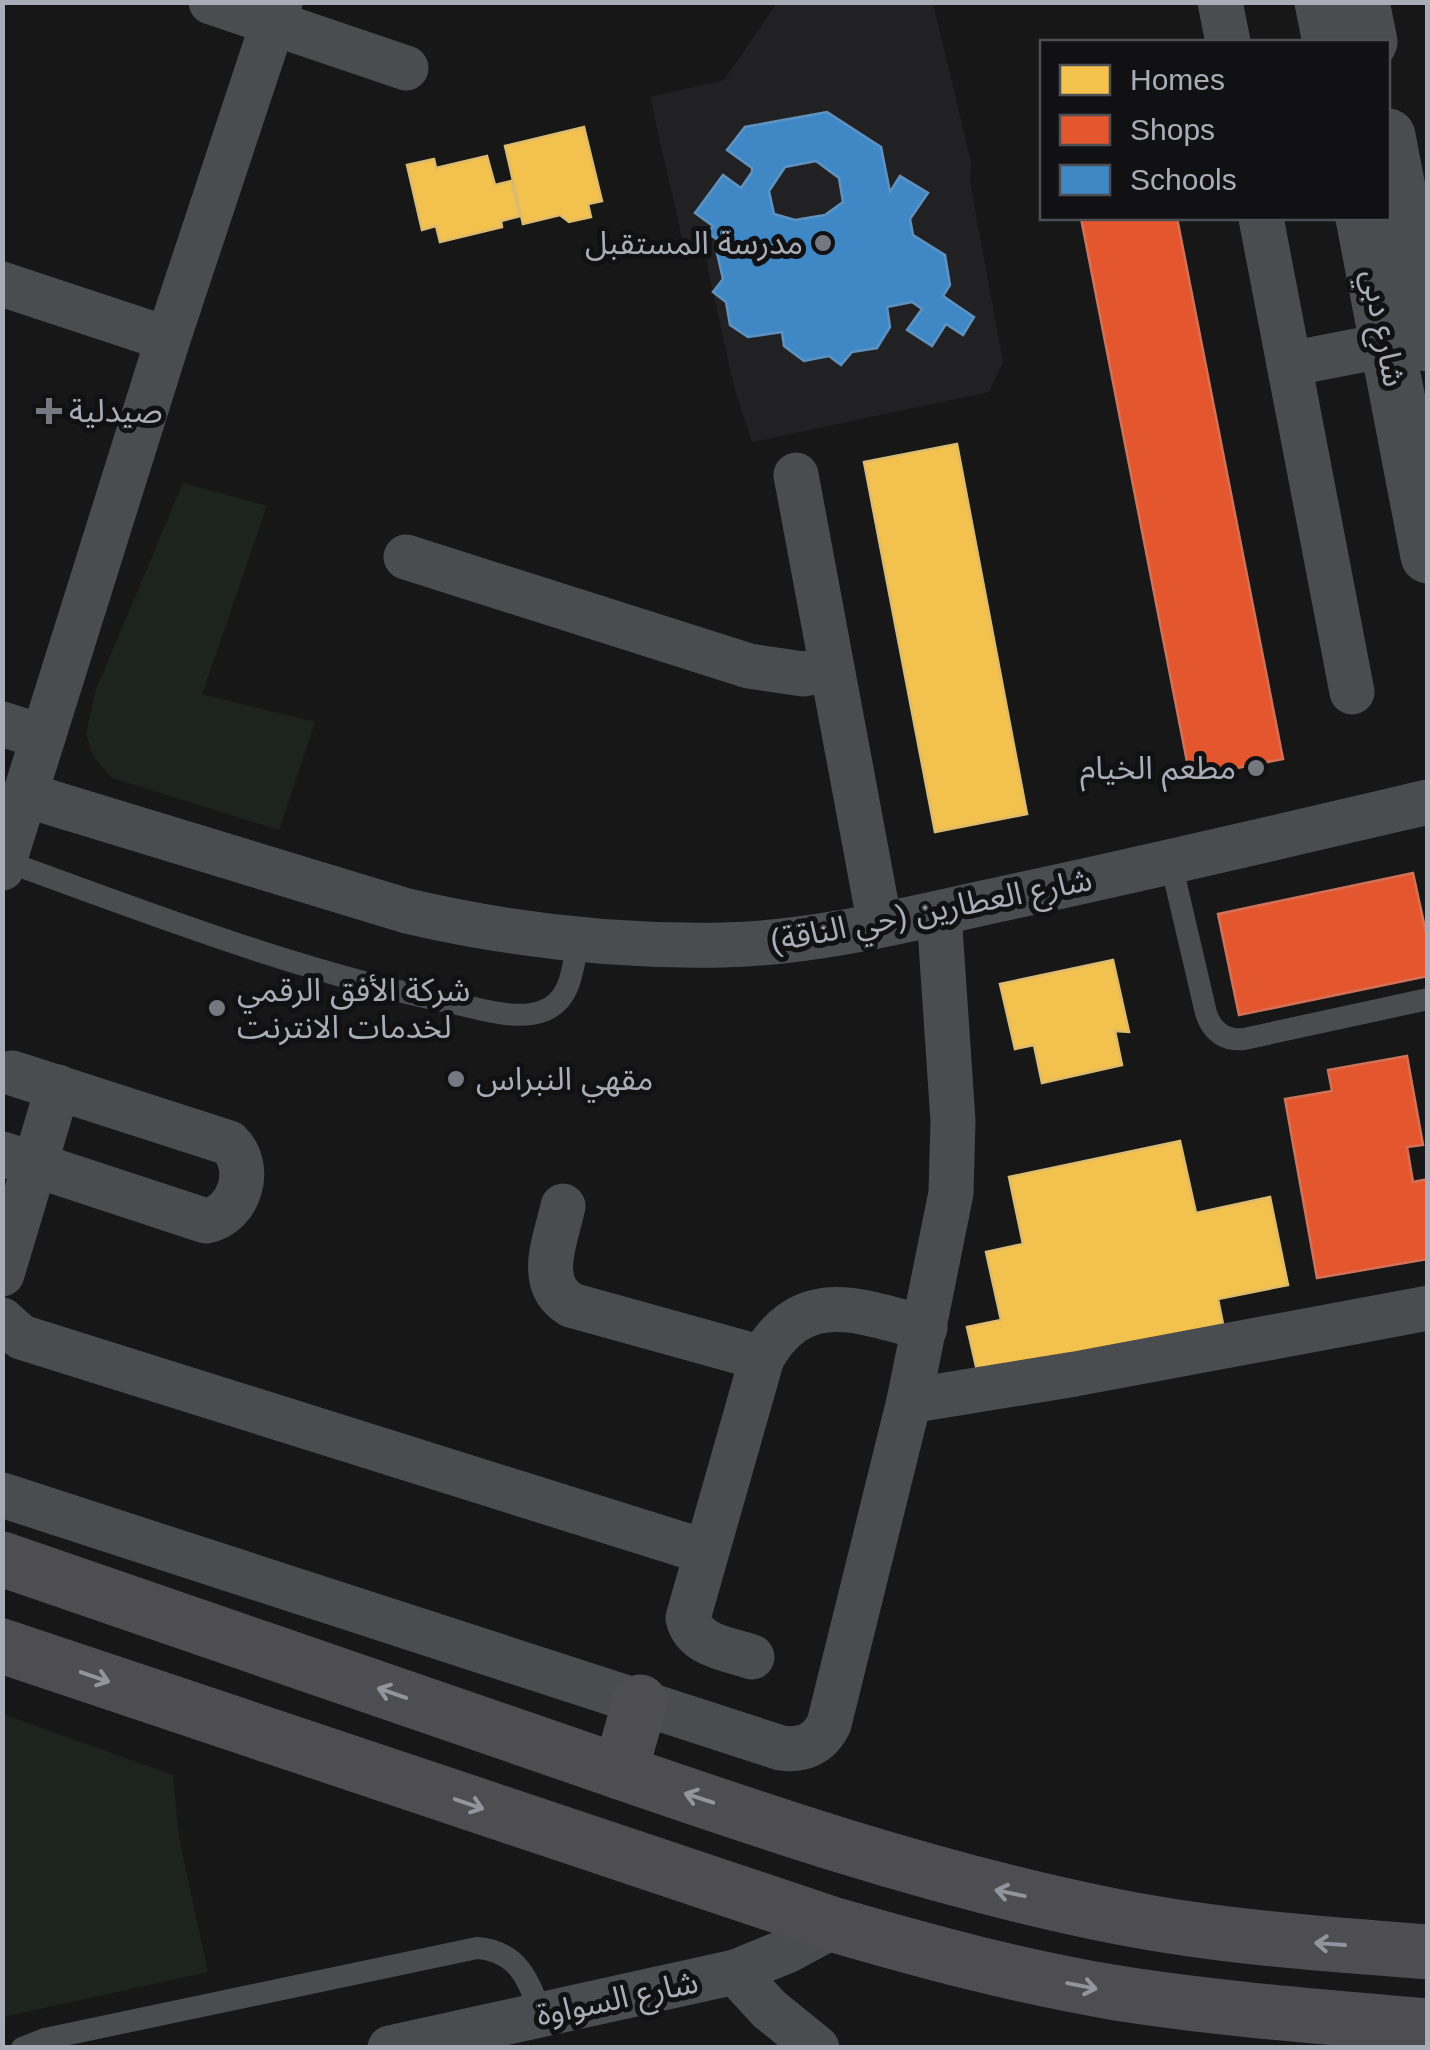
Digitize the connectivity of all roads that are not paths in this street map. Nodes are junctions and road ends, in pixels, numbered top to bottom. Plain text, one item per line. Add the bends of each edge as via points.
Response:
1 (211, 2) edge
2 (1220, 2) edge
3 (1322, 2) edge
4 (1362, 2) edge
5 (276, 13) edge
6 (1228, 40) edge
7 (1330, 40) edge
8 (1370, 40) edge
9 (406, 68) dead end
10 (1390, 158) edge
11 (1261, 220) edge
12 (1364, 220) edge
13 (2, 284) edge
14 (168, 339) junction
15 (1407, 345) edge
16 (1289, 364) junction
17 (796, 475) dead end
18 (1428, 556) edge
19 (406, 557) dead end
20 (832, 669) junction
21 (1352, 692) dead end
22 (23, 730) edge
23 (26, 794) junction
24 (1428, 802) edge
25 (1171, 862) junction
26 (4, 864) edge
27 (939, 913) junction
28 (880, 925) junction
29 (578, 940) junction
30 (1428, 999) edge
31 (12, 1072) dead end
32 (58, 1087) junction
33 (18, 1159) edge
34 (563, 1206) dead end
35 (2, 1274) edge
36 (1428, 1308) edge
37 (2, 1320) edge
38 (925, 1328) junction
39 (762, 1358) junction
40 (909, 1401) junction
41 (2, 1495) edge
42 (706, 1552) junction
43 (2, 1560) edge
44 (2, 1646) edge
45 (752, 1657) dead end
46 (640, 1702) junction
47 (620, 1772) junction
48 (835, 1926) junction
49 (1428, 1952) edge
50 (735, 1972) junction
51 (541, 2015) junction
52 (1428, 2026) edge
53 (22, 2048) edge
54 (390, 2048) edge
55 (817, 2048) edge

1 - 5 street
2 - 6 street
3 - 7 street
4 - 8 street
5 - 9 street
5 - 14 street
10 - 15 street, شارع دبي
11 - 16 street
12 - 15 street, شارع دبي
13 - 14 street
14 - 22 street
15 - 16 street
15 - 18 street, شارع دبي
16 - 21 street
17 - 20 street
19 - 20 street via 748,666 803,674
20 - 28 street
22 - 23 street
23 - 26 street
23 - 29 street, شارع العطارين (حي الناقة) via 407,911
24 - 25 street, شارع العطارين (حي الناقة)
25 - 27 street, شارع العطارين (حي الناقة)
25 - 30 lane via 1209,1023 1224,1037 1244,1039
26 - 29 lane via 249,949 484,1010 525,1014 554,1006 568,987
27 - 28 street, شارع العطارين (حي الناقة)
27 - 38 street via 954,1156
28 - 29 street, شارع العطارين (حي الناقة) via 725,945
31 - 32 street
32 - 33 street
32 - 33 street via 230,1143 244,1171 233,1204 206,1221
33 - 35 street
34 - 39 street via 549,1271 562,1300
36 - 40 street
37 - 42 street via 21,1338
38 - 39 street via 828,1308 787,1325
38 - 40 street
39 - 42 street
40 - 46 street via 824,1734 805,1747 781,1748
41 - 46 street
42 - 45 street via 688,1612 691,1631
47 -> 43 highway
44 -> 48 highway
46 - 47 highway
49 -> 47 highway via 1254,1938 992,1890
48 - 50 street, شارع السواوة
48 -> 52 highway via 971,1964 1117,1993
50 - 51 street, شارع السواوة
50 - 55 street
51 - 53 lane via 523,1970 502,1954 477,1948
51 - 54 street, شارع السواوة

